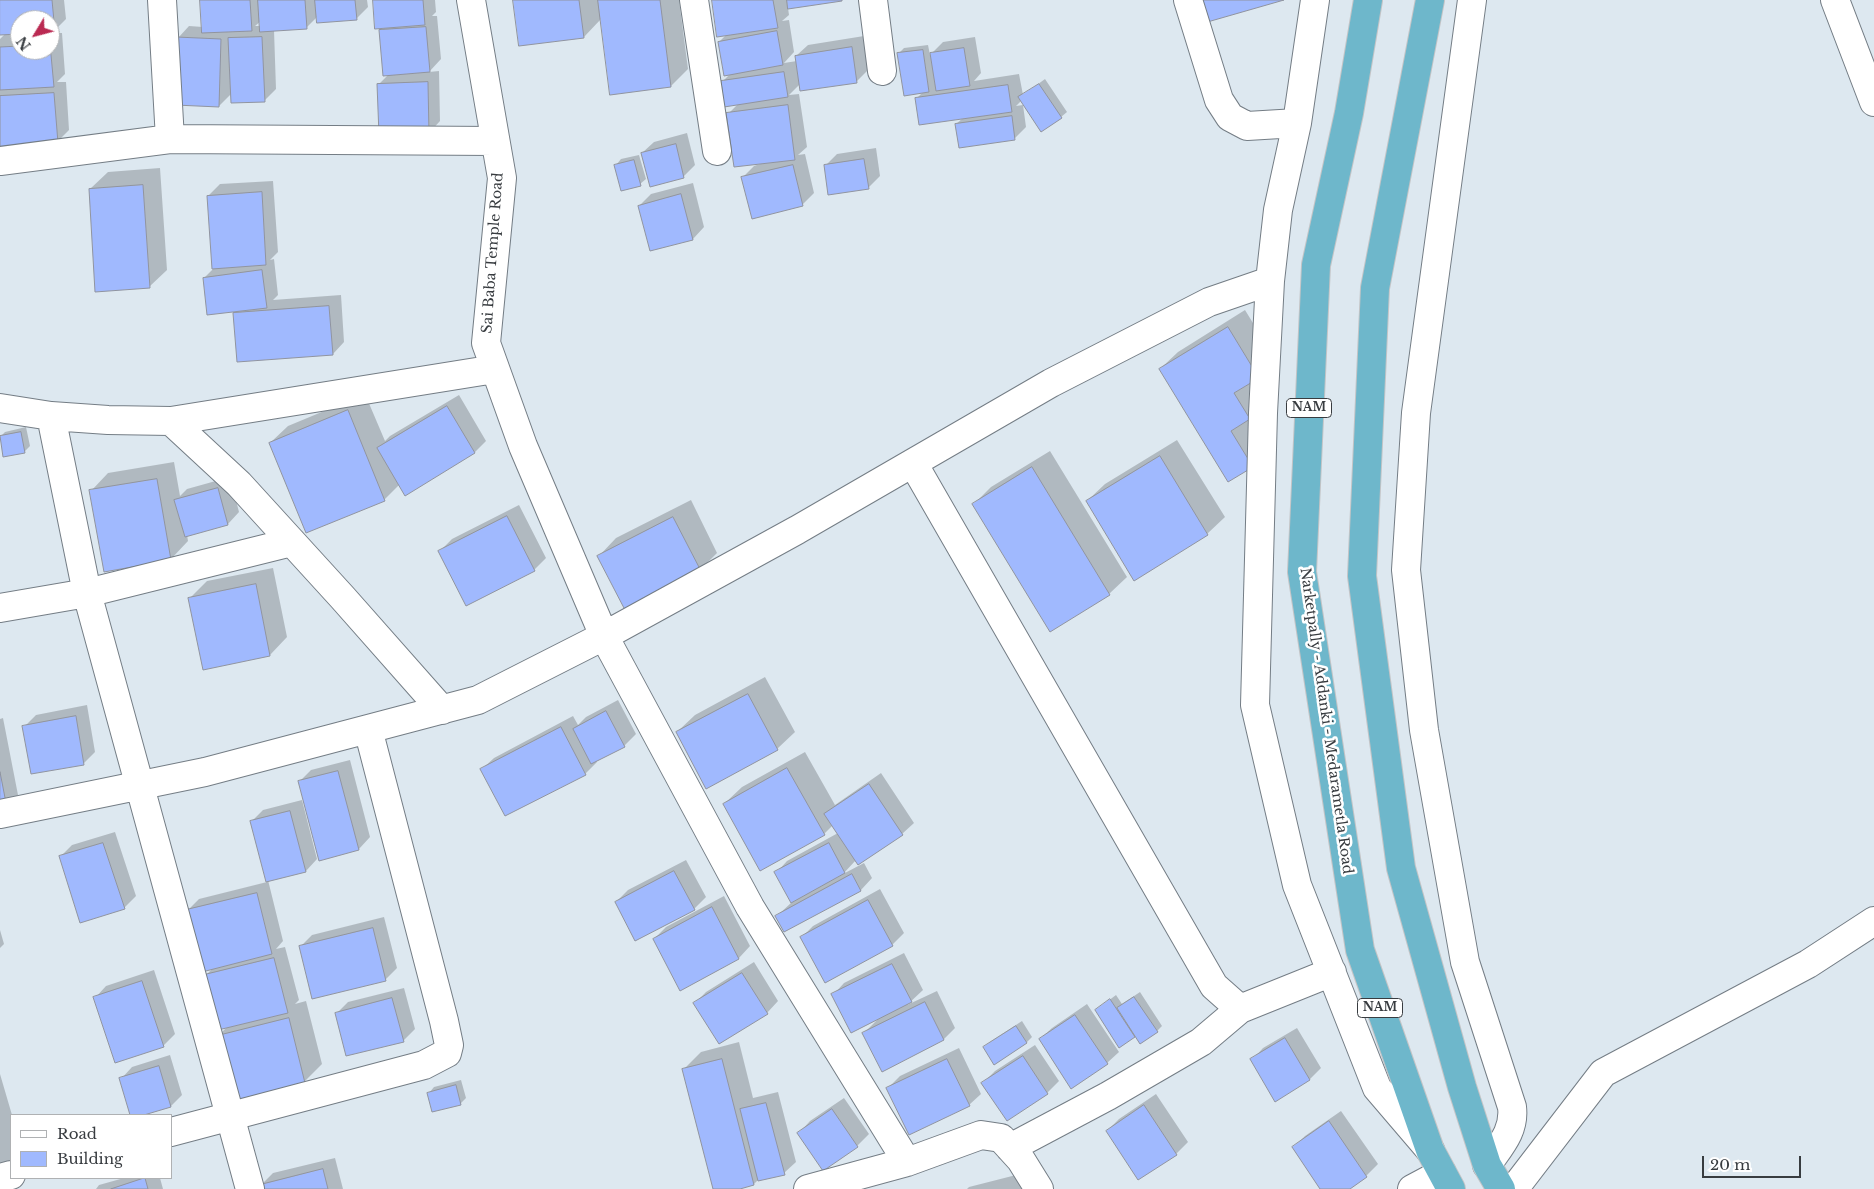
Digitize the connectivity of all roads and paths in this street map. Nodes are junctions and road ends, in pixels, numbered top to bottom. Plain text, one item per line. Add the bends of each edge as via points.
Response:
1 (162, 0) edge
2 (471, 0) edge
3 (694, 0) edge
4 (873, 0) edge
5 (1188, 0) edge
6 (1315, 0) edge
7 (1368, 0) edge
8 (1430, 0) edge
9 (1472, 0) edge
10 (1835, 0) edge
11 (882, 72) dead end
12 (1874, 102) edge
13 (1297, 122) junction
14 (170, 139) junction
15 (495, 142) junction
16 (717, 151) dead end
17 (0, 161) edge
18 (1270, 281) junction
19 (495, 369) junction
20 (0, 408) edge
21 (51, 416) junction
22 (171, 421) junction
23 (913, 463) junction
24 (292, 542) junction
25 (87, 593) junction
26 (0, 608) edge
27 (604, 636) junction
28 (442, 710) junction
29 (368, 729) junction
30 (139, 786) junction
31 (0, 814) edge
32 (1874, 921) edge
33 (1332, 972) junction
34 (1240, 1009) junction
35 (230, 1116) junction
36 (172, 1132) edge
37 (1010, 1148) junction
38 (907, 1162) junction
39 (1487, 1164) junction
40 (1441, 1171) edge
41 (250, 1189) edge
42 (808, 1189) edge
43 (1039, 1189) edge
44 (1412, 1189) edge
45 (1501, 1189) edge
46 (1514, 1189) edge

1 - 14 street
2 - 15 street, Sai Baba Temple Road
3 - 16 street
4 - 11 street
5 - 13 street via 1219,100 1230,117 1247,126
6 - 13 street
7 - 40 highway, Narketpally - Addanki - Medarametla Road / NAM via 1349,113 1316,265 1302,572 1360,950
8 - 39 highway via 1374,288 1362,576 1401,868 1462,1087
9 - 39 street via 1416,413 1406,570 1424,730 1465,962 1512,1107 1513,1118 1508,1135
10 - 12 street
13 - 18 street via 1278,210
14 - 15 street
14 - 17 street
15 - 19 street, Sai Baba Temple Road via 502,178 486,343
18 - 23 street via 1200,306 1051,382
18 - 33 street via 1255,705 1298,885
19 - 22 street
19 - 27 street, Sai Baba Temple Road via 523,446
20 - 21 street
21 - 22 street
21 - 25 street
22 - 24 street via 239,484
23 - 27 street
23 - 34 street via 1214,986
24 - 25 street
24 - 28 street
25 - 26 street
25 - 30 street
27 - 28 street via 478,700
27 - 38 street, Sai Baba Temple Road via 750,907
28 - 29 street
29 - 30 street
29 - 35 street via 444,1021 449,1046 447,1053 424,1066
30 - 31 street
30 - 35 street
32 - 46 street via 1808,964 1603,1073
33 - 34 street
33 - 40 street via 1377,1088
34 - 37 street via 1200,1042
35 - 36 street
35 - 41 street
37 - 38 street via 1002,1138 981,1135
37 - 43 street
38 - 42 street
39 - 45 highway
40 - 44 street

